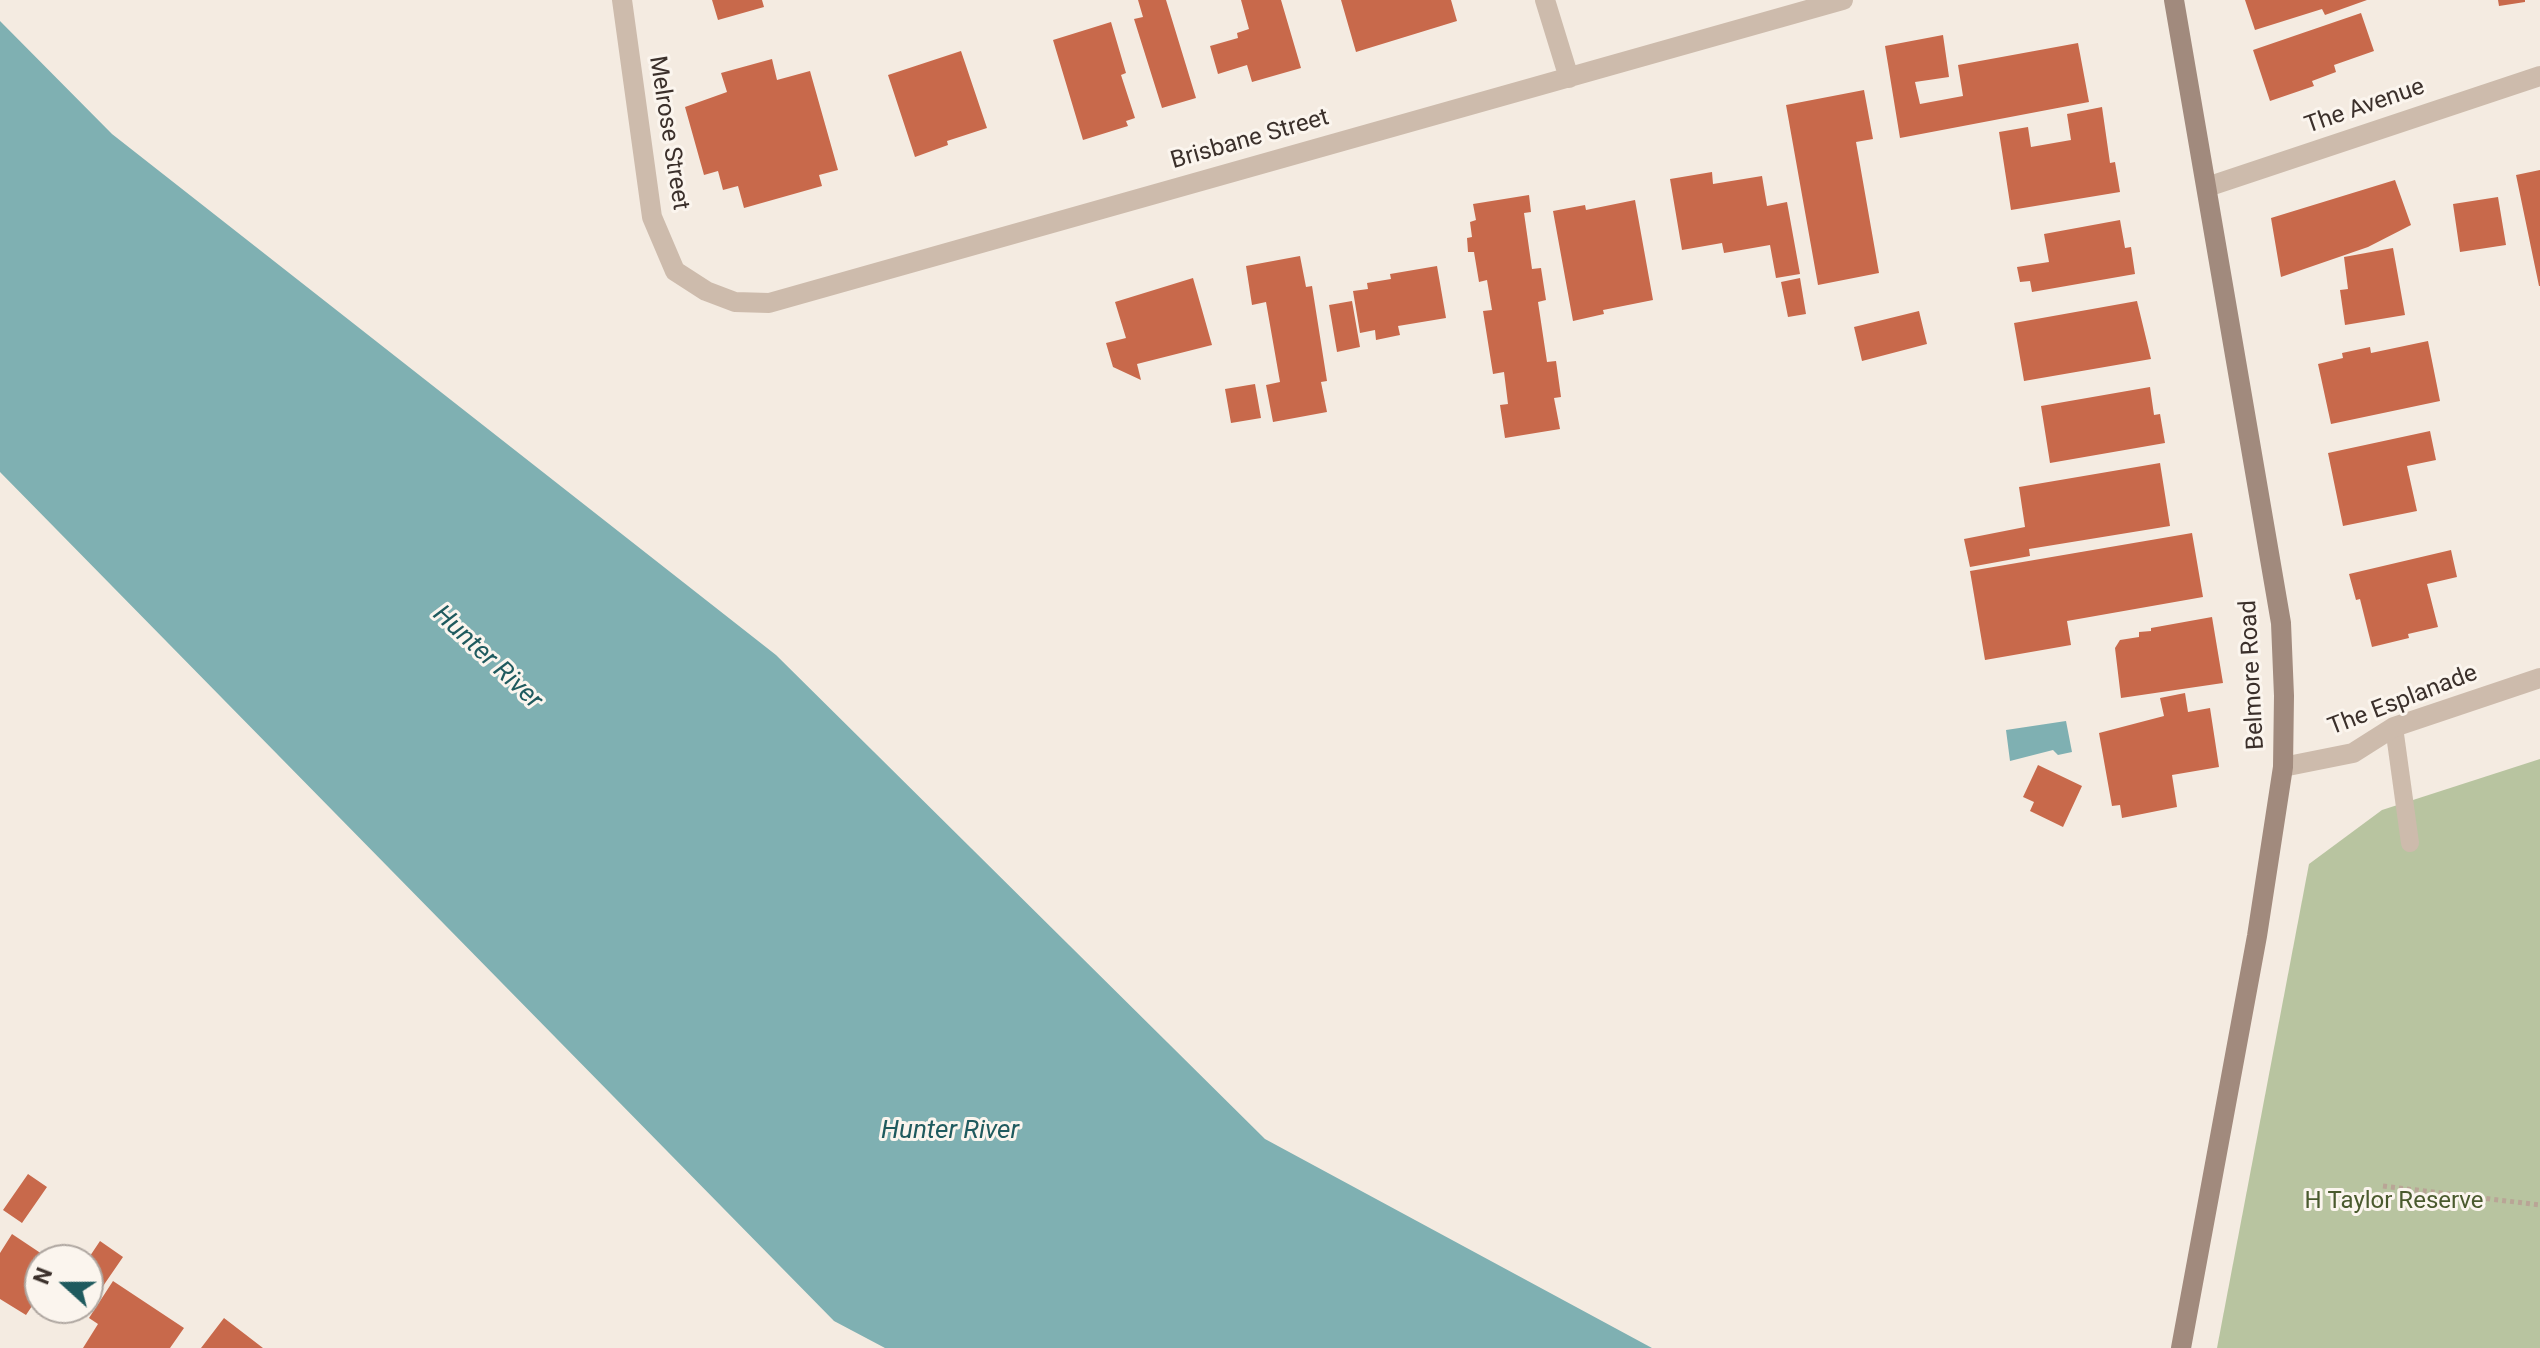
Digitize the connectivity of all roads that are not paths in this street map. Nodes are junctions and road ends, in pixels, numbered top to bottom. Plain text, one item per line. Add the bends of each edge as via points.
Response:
1 (622, 0) edge
2 (1545, 0) edge
3 (1843, 0) edge
4 (2174, 0) edge
5 (2540, 76) edge
6 (1569, 78) junction
7 (2207, 187) junction
8 (675, 271) joint
9 (2540, 678) edge
10 (2394, 727) junction
11 (2283, 767) junction
12 (2410, 843) dead end
13 (2181, 1348) edge

1 - 8 street, Melrose Street via 652,217
2 - 6 street
3 - 6 street, Brisbane Street
4 - 7 main road, Belmore Road
5 - 7 street, The Avenue
6 - 8 street, Brisbane Street via 769,303 735,302
7 - 11 main road, Belmore Road via 2281,623
9 - 10 street, The Esplanade
10 - 11 street, The Esplanade via 2353,753
10 - 12 lane
11 - 13 main road, Belmore Road

